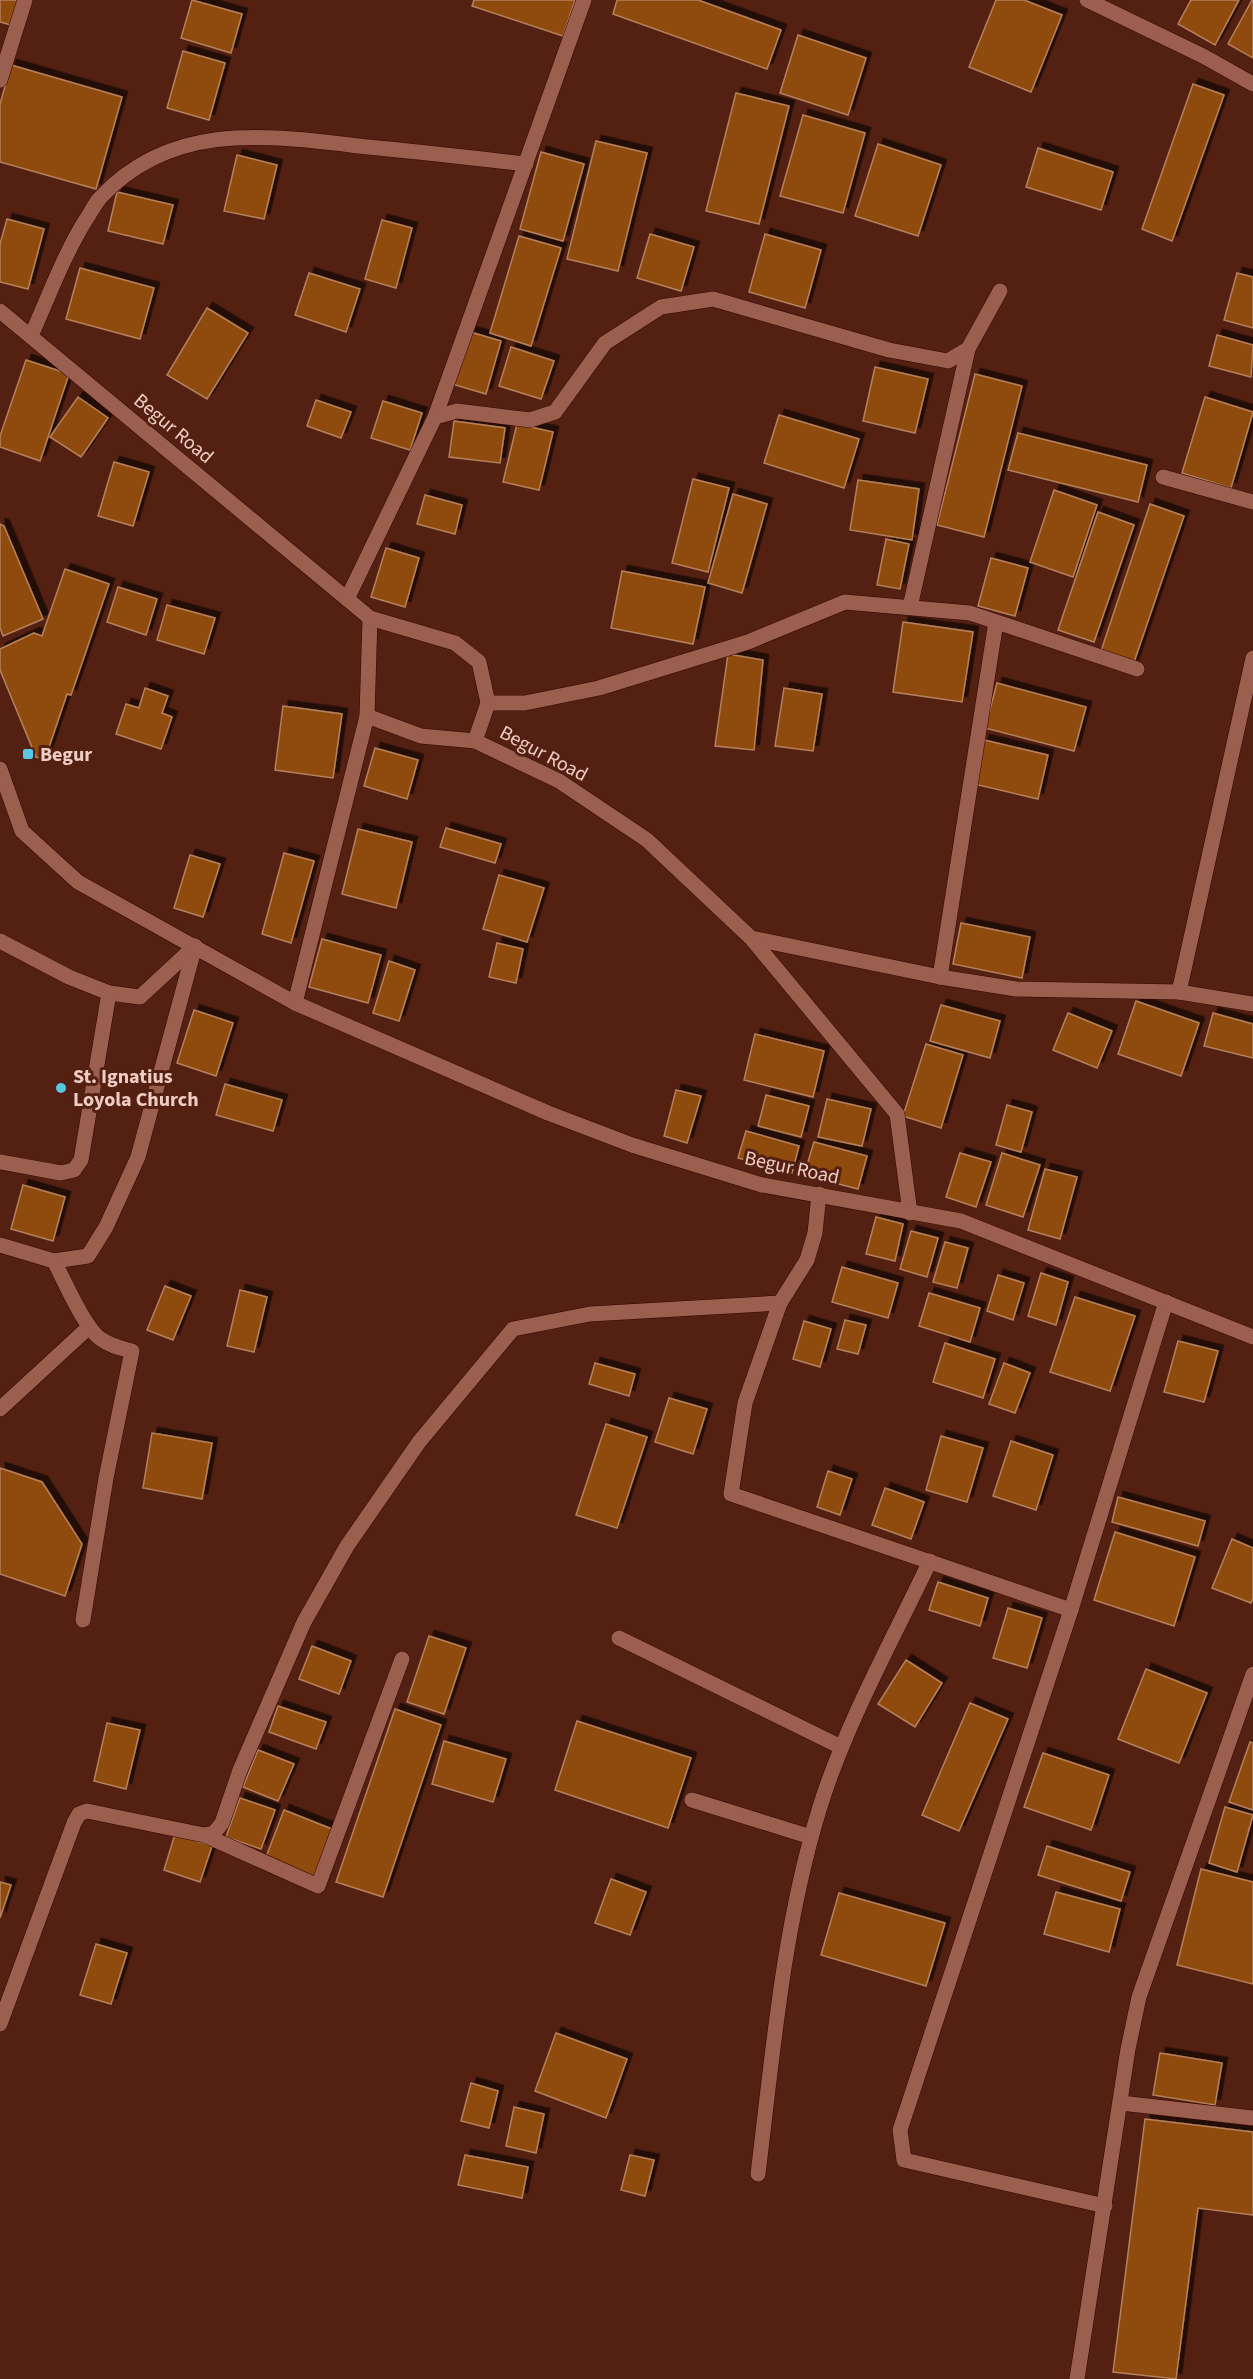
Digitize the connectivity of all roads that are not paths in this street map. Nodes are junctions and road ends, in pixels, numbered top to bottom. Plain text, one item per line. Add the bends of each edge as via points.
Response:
1 (25, 0) edge
2 (584, 0) edge
3 (1087, 0) edge
4 (0, 80) edge
5 (1253, 84) edge
6 (526, 164) junction
7 (1000, 291) dead end
8 (0, 311) edge
9 (31, 336) junction
10 (968, 349) junction
11 (435, 417) junction
12 (1163, 477) dead end
13 (1253, 502) edge
14 (346, 598) junction
15 (910, 607) junction
16 (370, 618) junction
17 (996, 622) junction
18 (1253, 658) edge
19 (1137, 669) dead end
20 (488, 703) junction
21 (367, 717) junction
22 (476, 741) junction
23 (0, 769) edge
24 (751, 938) junction
25 (0, 941) edge
26 (195, 946) junction
27 (940, 977) junction
28 (1179, 992) junction
29 (109, 993) junction
30 (296, 1003) junction
31 (1253, 1004) edge
32 (0, 1162) edge
33 (819, 1194) junction
34 (910, 1213) junction
35 (0, 1245) edge
36 (54, 1261) junction
37 (1166, 1302) junction
38 (780, 1303) junction
39 (89, 1328) junction
40 (1253, 1337) edge
41 (0, 1409) edge
42 (930, 1561) junction
43 (1071, 1610) junction
44 (83, 1620) dead end
45 (619, 1638) dead end
46 (402, 1659) dead end
47 (1253, 1674) edge
48 (841, 1747) junction
49 (692, 1800) dead end
50 (204, 1835) junction
51 (811, 1837) junction
52 (0, 2024) edge
53 (1121, 2103) junction
54 (1253, 2118) edge
55 (758, 2174) dead end
56 (1105, 2206) junction
57 (1077, 2379) edge

1 - 4 street
2 - 6 street
3 - 5 street
6 - 9 street via 235,136 159,154 128,171 98,200 74,240
6 - 11 street
7 - 10 street
8 - 9 street, Begur Road
9 - 14 street, Begur Road
10 - 11 street via 948,361 889,350 713,299 661,307 605,343 555,412 530,420 457,411
10 - 15 street
11 - 14 street
12 - 13 street
14 - 16 street, Begur Road
15 - 17 street via 970,613
15 - 20 street via 845,602 748,642 599,688 525,703
16 - 20 street, Begur Road via 455,643 479,662
16 - 21 street
17 - 19 street
17 - 27 street
18 - 28 street
20 - 22 street, Begur Road
21 - 22 street via 421,736
21 - 30 street
22 - 24 street, Begur Road via 559,781 647,840
23 - 26 street, Begur Road via 22,831 78,882
24 - 27 street
24 - 34 street, Begur Road via 897,1114
25 - 29 street
26 - 29 street via 140,997
26 - 30 street, Begur Road
26 - 36 street via 138,1156 106,1227 88,1256
27 - 28 street via 1016,988
28 - 31 street
29 - 32 street via 81,1161 74,1170 62,1173
30 - 33 street, Begur Road via 548,1113 632,1145 762,1185
33 - 34 street, Begur Road
33 - 38 street via 815,1233 807,1260
34 - 37 street, Begur Road via 961,1221
35 - 36 street
36 - 39 street
37 - 40 street, Begur Road
37 - 43 street
38 - 42 street via 745,1403 731,1494
38 - 50 street via 590,1314 513,1329 419,1442 347,1546 304,1622 240,1770 222,1823 214,1833
39 - 41 street
39 - 44 street via 109,1344 132,1351
42 - 43 street
42 - 48 street
43 - 56 street via 900,2130 904,2160
45 - 48 street
46 - 50 street via 318,1886
47 - 53 street via 1138,1997
48 - 51 street
49 - 51 street
50 - 52 street via 87,1811 80,1814
51 - 55 street via 786,1951
53 - 54 street
53 - 56 street
56 - 57 street

